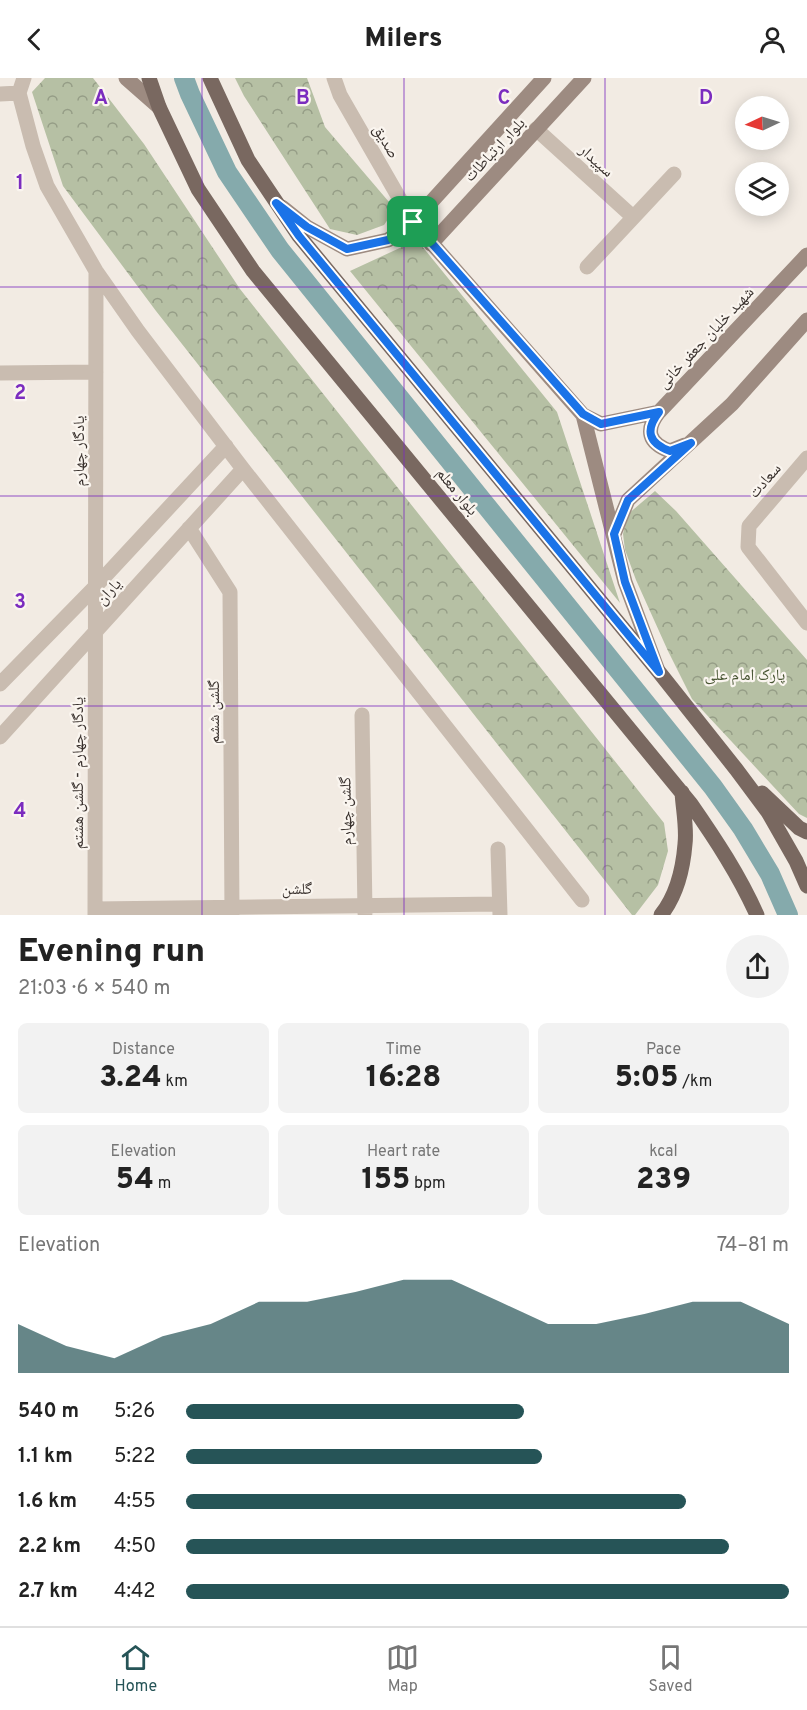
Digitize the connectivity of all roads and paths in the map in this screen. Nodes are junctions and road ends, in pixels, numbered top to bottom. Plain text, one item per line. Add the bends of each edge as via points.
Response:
1 (24, 78) edge
2 (126, 78) edge
3 (149, 78) edge
4 (210, 78) edge
5 (334, 78) edge
6 (544, 78) edge
7 (584, 78) edge
8 (19, 93) junction
9 (0, 94) edge
10 (159, 107) junction
11 (536, 129) junction
12 (674, 174) dead end
13 (276, 203) junction
14 (633, 218) junction
15 (413, 222) junction
16 (431, 244) junction
17 (807, 255) edge
18 (586, 267) dead end
19 (96, 272) junction
20 (807, 320) edge
21 (96, 372) junction
22 (0, 373) edge
23 (659, 412) junction
24 (583, 414) junction
25 (691, 443) junction
26 (226, 446) junction
27 (807, 458) edge
28 (243, 469) junction
29 (189, 528) junction
30 (614, 534) junction
31 (95, 587) junction
32 (807, 623) edge
33 (96, 632) junction
34 (659, 672) junction
35 (0, 684) edge
36 (362, 715) dead end
37 (0, 737) edge
38 (736, 769) junction
39 (681, 792) junction
40 (807, 832) edge
41 (498, 849) dead end
42 (807, 885) edge
43 (582, 900) dead end
44 (365, 910) edge
45 (499, 910) edge
46 (232, 911) edge
47 (95, 912) edge
48 (661, 915) edge
49 (757, 915) edge

1 - 8 street
2 - 10 street
3 - 10 main road, بلوار معلم
4 - 13 main road via 248,160
5 - 15 street, صدیق via 339,94
6 - 15 street, بلوار ارتباطات
7 - 11 street, بلوار ارتباطات
8 - 9 street
8 - 19 street via 47,186
10 - 39 main road, بلوار معلم via 198,189 253,271
11 - 14 street, سپیدار
11 - 16 street, بلوار ارتباطات
12 - 14 street
13 - 15 street, بلوار ارتباطات via 307,227 347,249 388,240
13 - 34 main road via 299,236
14 - 18 street
15 - 16 street
16 - 24 street
17 - 23 street, شهید خلبان جعفر خانی
19 - 21 street, یادگار چهارم
19 - 26 street
20 - 25 street via 732,404
21 - 22 street
21 - 31 street, یادگار چهارم
23 - 24 street, شهید خلبان جعفر خانی via 601,424
23 - 25 street via 651,422 650,435 657,446 670,451
24 - 30 street
25 - 30 street via 628,500
26 - 28 street
26 - 31 street, یاران
27 - 32 street, سعادت via 749,526 748,547
28 - 29 street, یاران
28 - 43 street
29 - 33 street, یاران
29 - 46 street, گلشن ششم via 230,592
30 - 34 street via 625,582
31 - 33 street, یادگار چهارم
31 - 35 street, یاران
33 - 37 street, یاران
33 - 47 street, یادگار چهارم - گلشن هشتم
34 - 38 main road
36 - 44 street, گلشن چهارم
38 - 40 main road
38 - 42 main road via 768,812
39 - 48 main road via 686,843 680,878
39 - 49 main road, بلوار معلم via 720,844
41 - 45 street
44 - 45 street, گلشن
44 - 46 street, گلشن
46 - 47 street, گلشن

